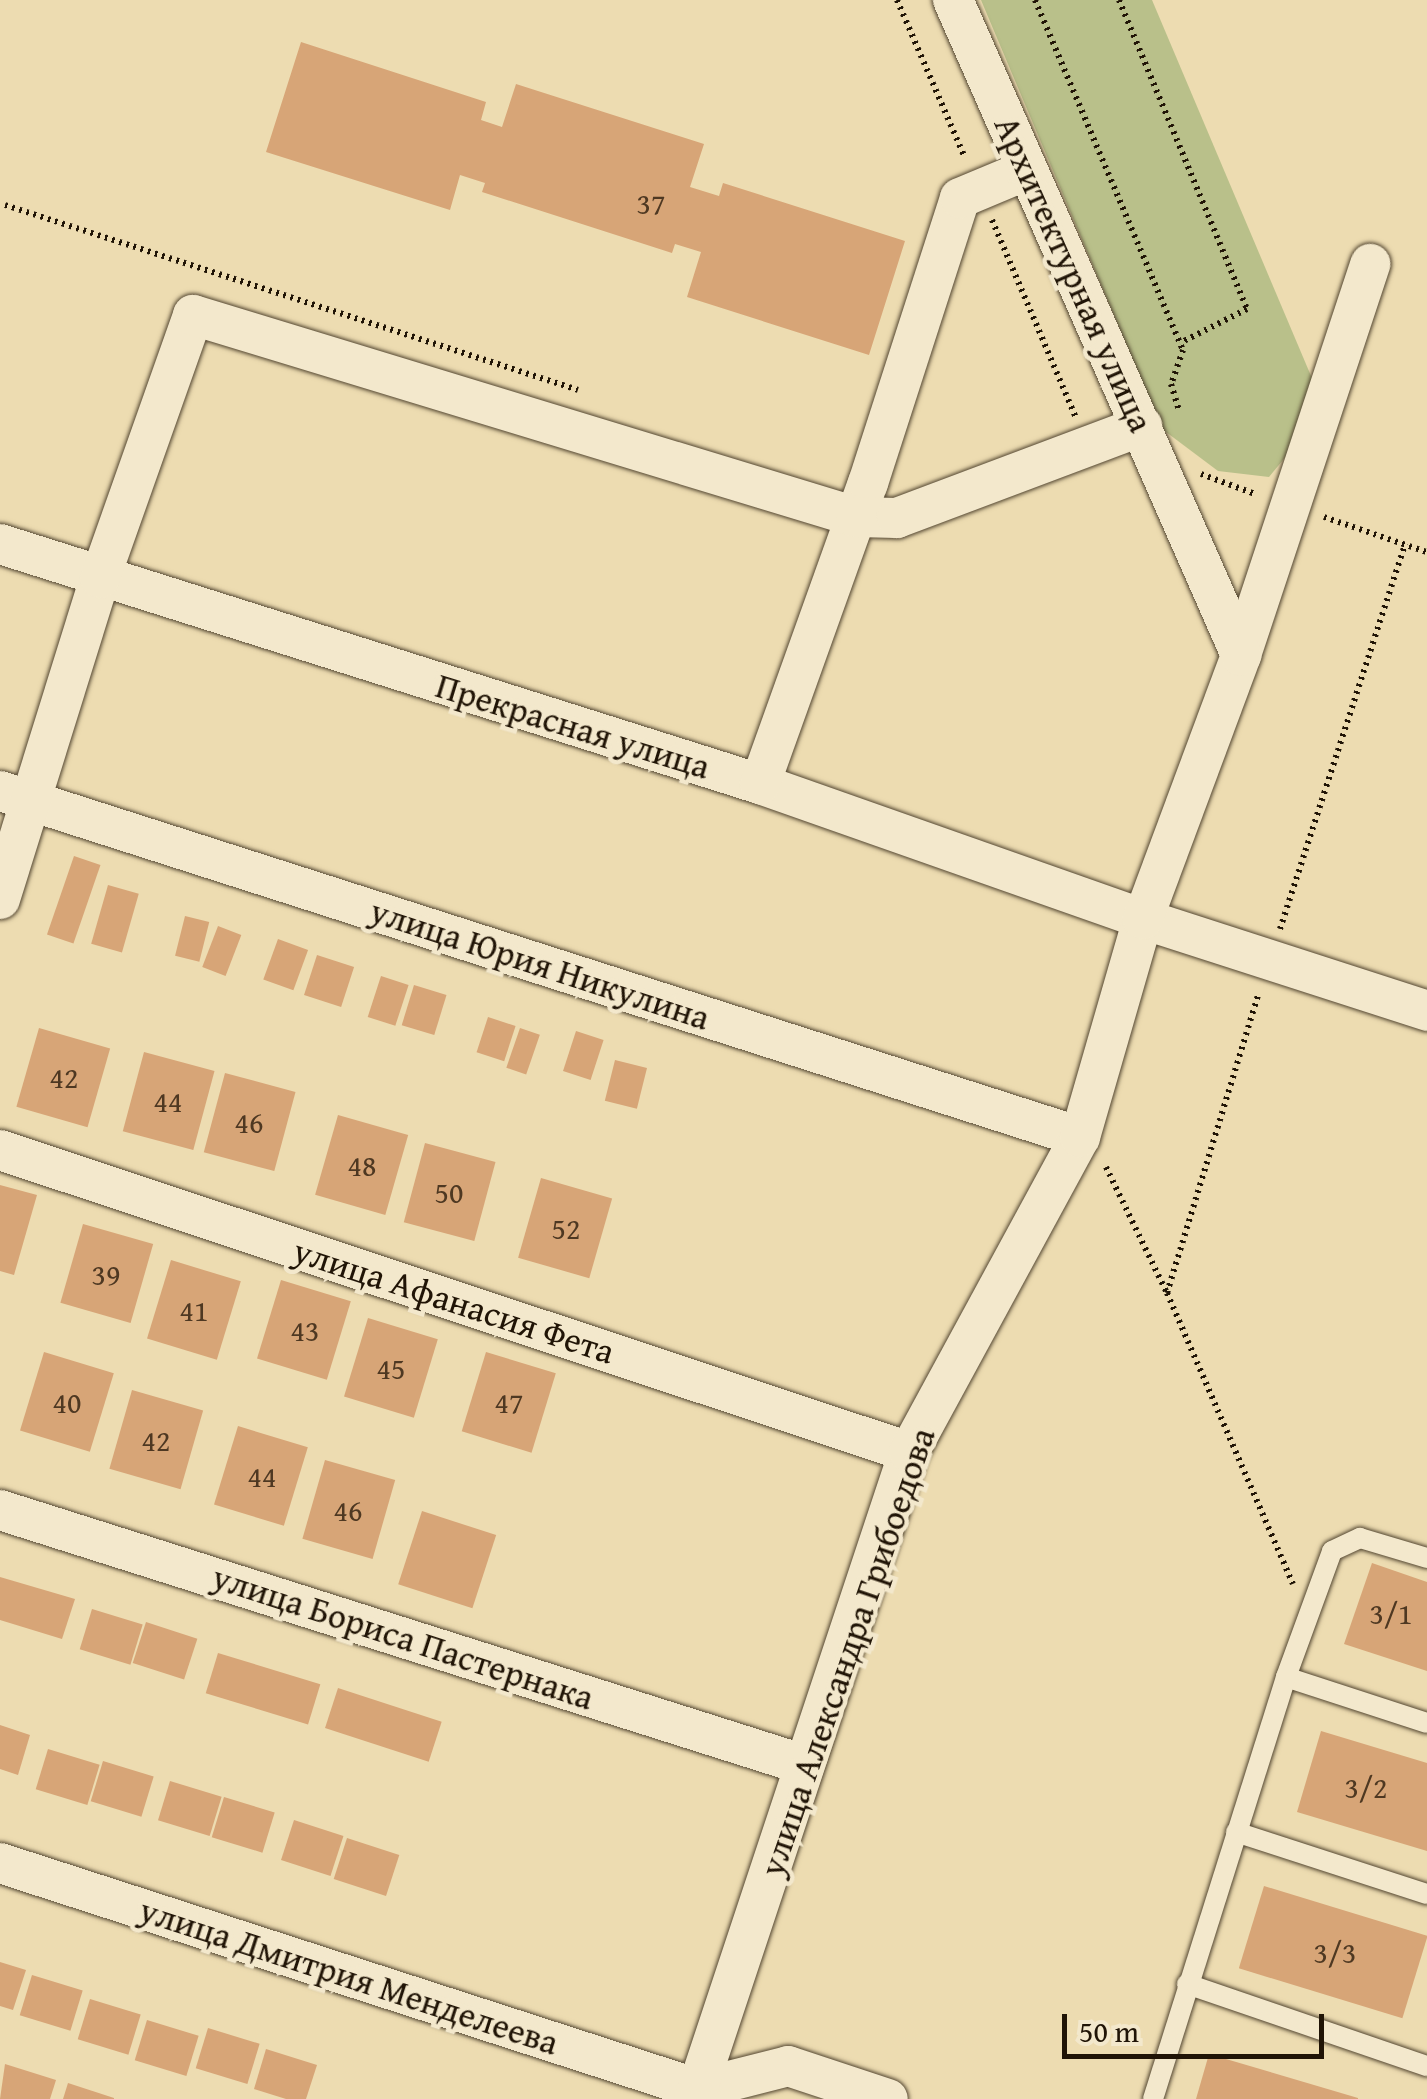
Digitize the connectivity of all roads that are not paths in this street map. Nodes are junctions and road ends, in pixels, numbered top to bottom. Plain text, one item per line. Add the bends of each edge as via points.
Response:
1 (952, 0) edge
2 (1027, 170) junction
3 (1370, 264) dead end
4 (1138, 414) junction
5 (856, 516) junction
6 (0, 544) edge
7 (100, 578) junction
8 (1241, 656) junction
9 (760, 784) junction
10 (15, 796) edge
11 (0, 899) edge
12 (1143, 919) junction
13 (1427, 1011) edge
14 (1080, 1137) junction
15 (0, 1150) edge
16 (908, 1452) junction
17 (0, 1510) edge
18 (1427, 1558) edge
19 (1286, 1677) junction
20 (1427, 1724) edge
21 (805, 1764) junction
22 (1236, 1832) junction
23 (0, 1863) edge
24 (1427, 1894) edge
25 (1187, 1984) junction
26 (1427, 2066) edge
27 (696, 2094) edge
28 (888, 2099) edge
29 (1153, 2099) edge

1 - 2 street, Архитектурная улица
2 - 4 street, Архитектурная улица
2 - 5 street via 960,198
3 - 8 street, улица Александра Грибоедова
4 - 5 street via 897,518
4 - 8 street, Архитектурная улица
5 - 7 street via 194,315
5 - 9 street
6 - 7 street, Прекрасная улица
7 - 9 street, Прекрасная улица
7 - 10 street
8 - 12 street, улица Александра Грибоедова
9 - 12 street, Прекрасная улица
10 - 11 street
10 - 14 street, улица Юрия Никулина
12 - 13 street, Прекрасная улица
12 - 14 street, улица Александра Грибоедова
14 - 16 street, улица Александра Грибоедова
15 - 16 street, улица Афанасия Фета
16 - 21 street, улица Александра Грибоедова
17 - 21 street, улица Бориса Пастернака
18 - 19 lane via 1360,1538 1332,1551
19 - 20 lane
19 - 22 lane
21 - 27 street, улица Александра Грибоедова
22 - 24 lane
22 - 25 lane
23 - 27 street, улица Дмитрия Менделеева
25 - 26 lane
25 - 29 lane
27 - 28 street via 788,2066

